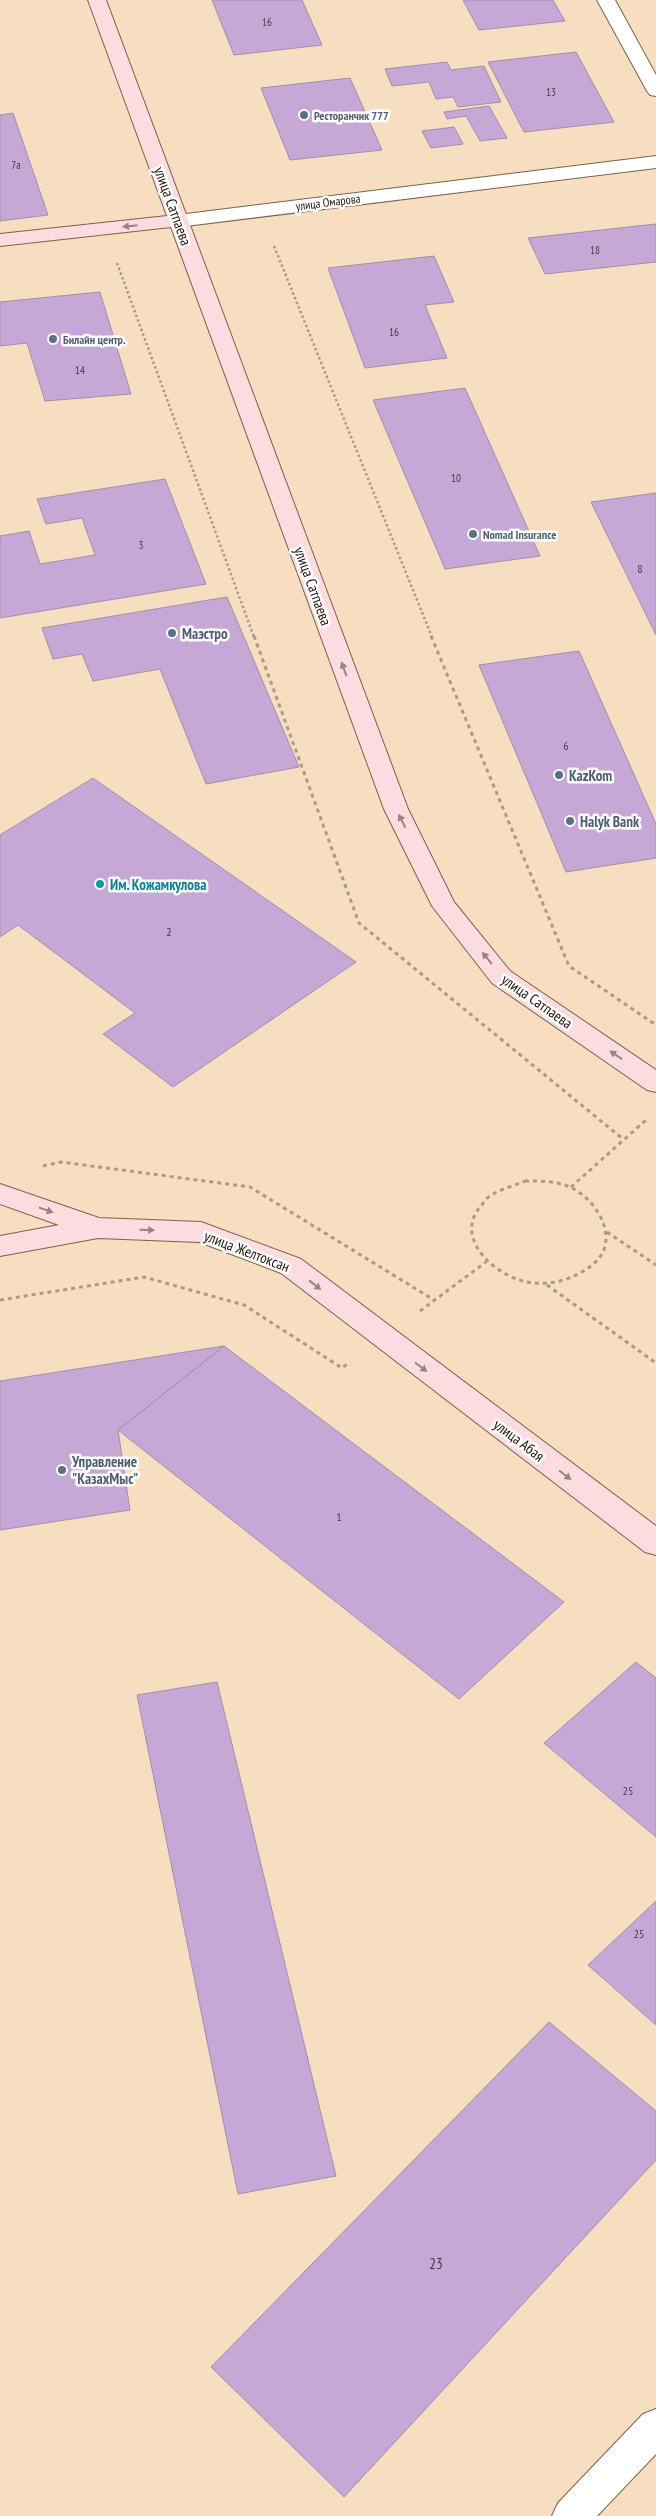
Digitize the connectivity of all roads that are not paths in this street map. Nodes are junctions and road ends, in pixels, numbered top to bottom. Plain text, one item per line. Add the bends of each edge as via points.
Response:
1 (97, 0) edge
2 (606, 0) edge
3 (656, 91) edge
4 (656, 162) edge
5 (178, 221) junction
6 (0, 240) edge
7 (656, 1083) edge
8 (0, 1194) edge
9 (98, 1228) junction
10 (0, 1246) edge
11 (382, 1338) joint
12 (656, 1543) edge
13 (656, 2427) edge
14 (572, 2516) edge

1 - 5 main road, улица Сатпаева
2 - 3 street
4 - 5 street, улица Омарова
5 -> 6 main road, улица Омарова
7 -> 5 main road, улица Сатпаева via 501,977 444,906 396,809
8 -> 9 main road
9 - 10 main road, улица Желтоксан
9 -> 11 main road, улица Желтоксан via 201,1232 291,1266
11 -> 12 main road, улица Абая
13 - 14 street

